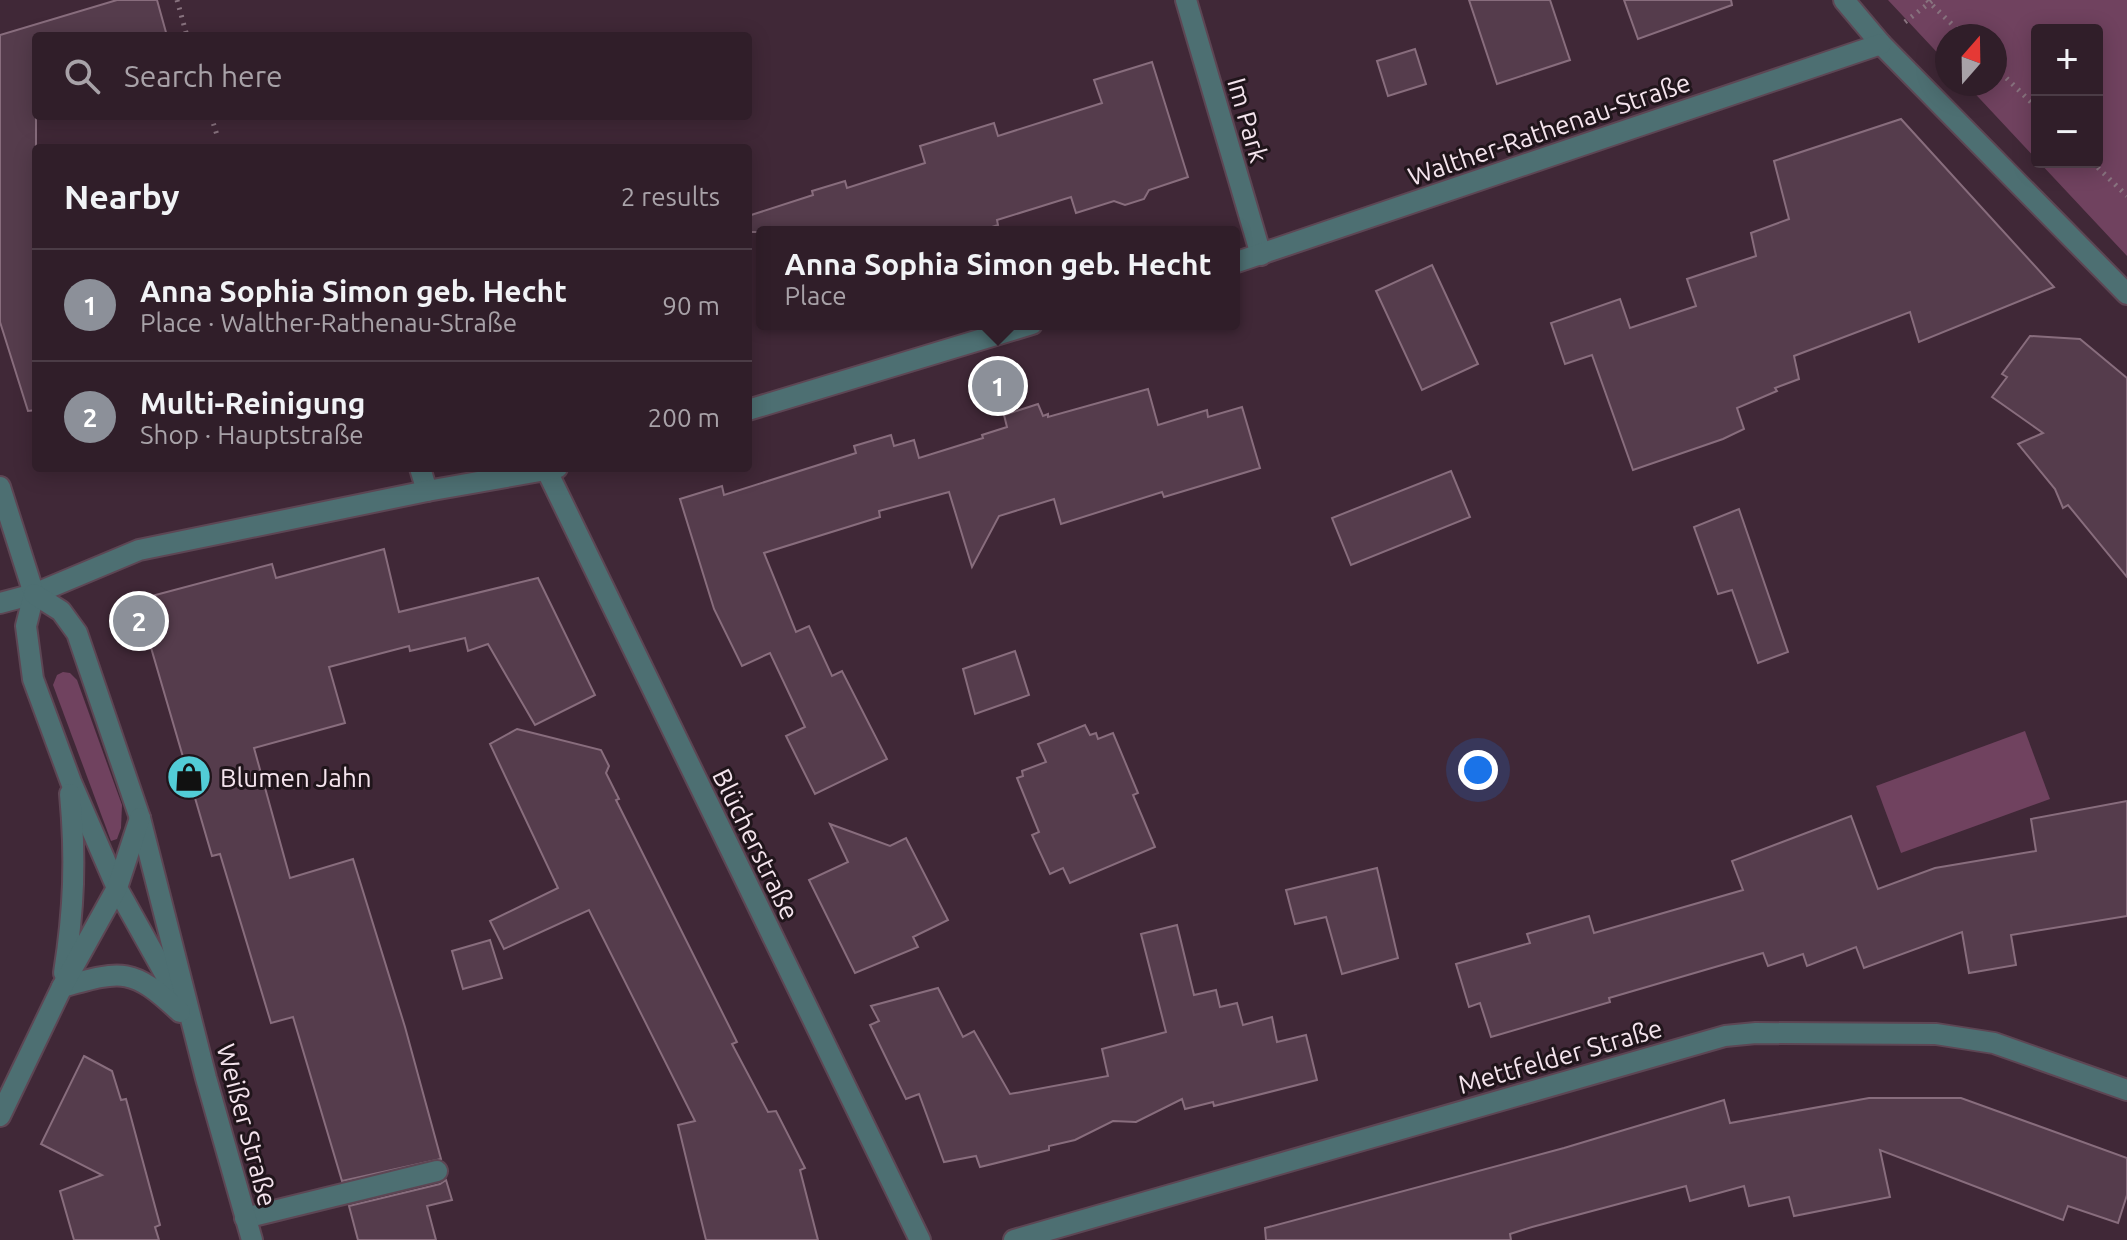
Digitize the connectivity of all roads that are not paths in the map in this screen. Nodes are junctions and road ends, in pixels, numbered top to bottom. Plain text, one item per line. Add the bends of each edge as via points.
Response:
1 (1186, 0) edge
2 (1844, 0) edge
3 (1881, 44) junction
4 (1261, 255) junction
5 (1240, 261) edge
6 (2127, 294) edge
7 (1012, 330) edge
8 (752, 409) edge
9 (421, 472) edge
10 (540, 472) edge
11 (553, 472) edge
12 (0, 487) edge
13 (427, 491) junction
14 (34, 594) junction
15 (0, 603) edge
16 (68, 775) junction
17 (140, 818) junction
18 (117, 888) junction
19 (62, 987) junction
20 (193, 1024) junction
21 (2127, 1090) edge
22 (0, 1116) edge
23 (437, 1171) dead end
24 (245, 1218) junction
25 (252, 1240) edge
26 (920, 1240) edge
27 (1014, 1240) edge

1 - 4 street, Im Park
2 - 3 street
3 - 4 street, Walther-Rathenau-Straße
3 - 6 street
4 - 5 street, Walther-Rathenau-Straße
7 - 8 street
9 - 13 street
10 - 13 street
11 - 26 street, Blücherstraße
12 - 14 street
13 - 14 street via 139,550
14 - 15 street
14 - 16 street via 26,626 33,679
14 - 17 street, Weißer Straße via 61,611 77,633
16 - 18 street, Weißer Straße
16 - 19 street via 76,849
17 - 18 street
17 - 20 street, Weißer Straße
18 - 19 street
18 - 20 street, Weißer Straße
19 - 20 street via 115,973 143,980
19 - 22 street
20 - 24 street, Weißer Straße
21 - 27 street, Mettfelder Straße via 1994,1043 1936,1034 1725,1036
23 - 24 street
24 - 25 street, Weißer Straße

